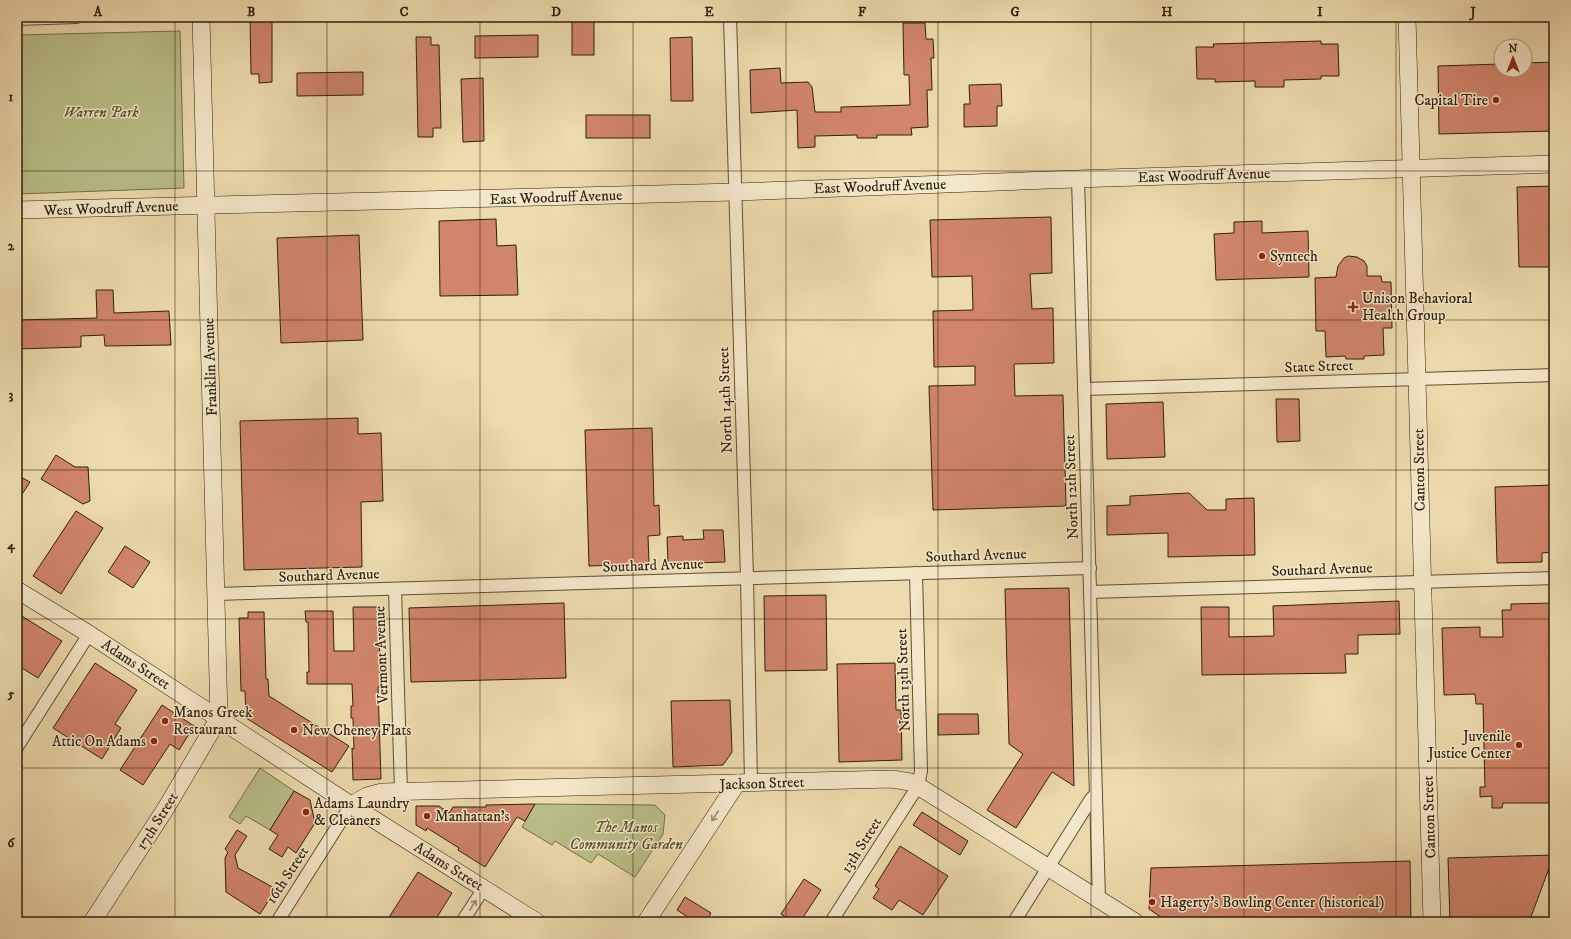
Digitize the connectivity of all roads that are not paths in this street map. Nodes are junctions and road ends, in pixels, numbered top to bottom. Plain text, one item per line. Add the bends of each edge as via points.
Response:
1 (77, 17) edge
2 (201, 17) edge
3 (730, 17) edge
4 (1407, 17) edge
5 (17, 19) edge
6 (1554, 164) edge
7 (1410, 168) junction
8 (1078, 179) junction
9 (735, 192) junction
10 (206, 205) junction
11 (17, 210) edge
12 (1554, 375) edge
13 (1417, 379) junction
14 (1084, 389) junction
15 (1090, 568) junction
16 (916, 573) junction
17 (747, 578) junction
18 (1554, 578) edge
19 (1422, 582) junction
20 (395, 589) junction
21 (17, 590) edge
22 (1090, 592) junction
23 (216, 594) junction
24 (89, 634) junction
25 (219, 718) junction
26 (17, 747) edge
27 (744, 783) junction
28 (918, 786) junction
29 (401, 792) junction
30 (1096, 794) junction
31 (351, 805) junction
32 (1049, 867) junction
33 (484, 888) junction
34 (1099, 899) junction
35 (92, 922) edge
36 (276, 922) edge
37 (462, 922) edge
38 (537, 922) edge
39 (646, 922) edge
40 (831, 922) edge
41 (1014, 922) edge
42 (1135, 922) edge
43 (1432, 922) edge

1 - 5 street
2 - 10 street, Franklin Avenue
3 - 9 street, North 14th Street
4 - 7 street, Canton Street
6 - 7 street, East Woodruff Avenue
7 - 8 street, East Woodruff Avenue
7 - 13 street, Canton Street
8 - 9 street, East Woodruff Avenue
8 - 14 street, North 12th Street
9 - 10 street, East Woodruff Avenue
9 - 17 street, North 14th Street
10 - 11 street, West Woodruff Avenue
10 - 23 street, Franklin Avenue
12 - 13 street, State Street
13 - 14 street, State Street
13 - 19 street, Canton Street
14 - 15 street, North 12th Street
15 - 16 street, Southard Avenue
15 - 22 street, North 12th Street
16 - 17 street, Southard Avenue
16 - 28 street, North 13th Street via 921,771
17 - 20 street, Southard Avenue
17 - 27 street, North 14th Street
18 - 19 street, Southard Avenue
19 - 22 street, Southard Avenue
19 - 43 street, Canton Street
20 - 23 street, Southard Avenue
20 - 29 street, Vermont Avenue
21 - 24 street, Adams Street
22 - 30 street, North 12th Street
23 - 25 street, Franklin Avenue
24 - 25 street, Adams Street
24 - 26 street
25 - 31 street, Adams Street
25 - 35 street, 17th Street via 166,808
27 - 28 street, Jackson Street via 892,779
27 - 29 street, Jackson Street
27 -> 39 street
28 - 32 street, Jackson Street
28 - 40 street, 13th Street
29 - 31 street, Jackson Street via 382,792 367,796
30 - 32 street
30 - 34 street, North 12th Street
31 - 33 street, Adams Street
31 - 36 street, 16th Street
32 - 34 street, Jackson Street
32 - 41 street
37 -> 33 street
33 - 38 street, Adams Street
34 - 42 street, Jackson Street

